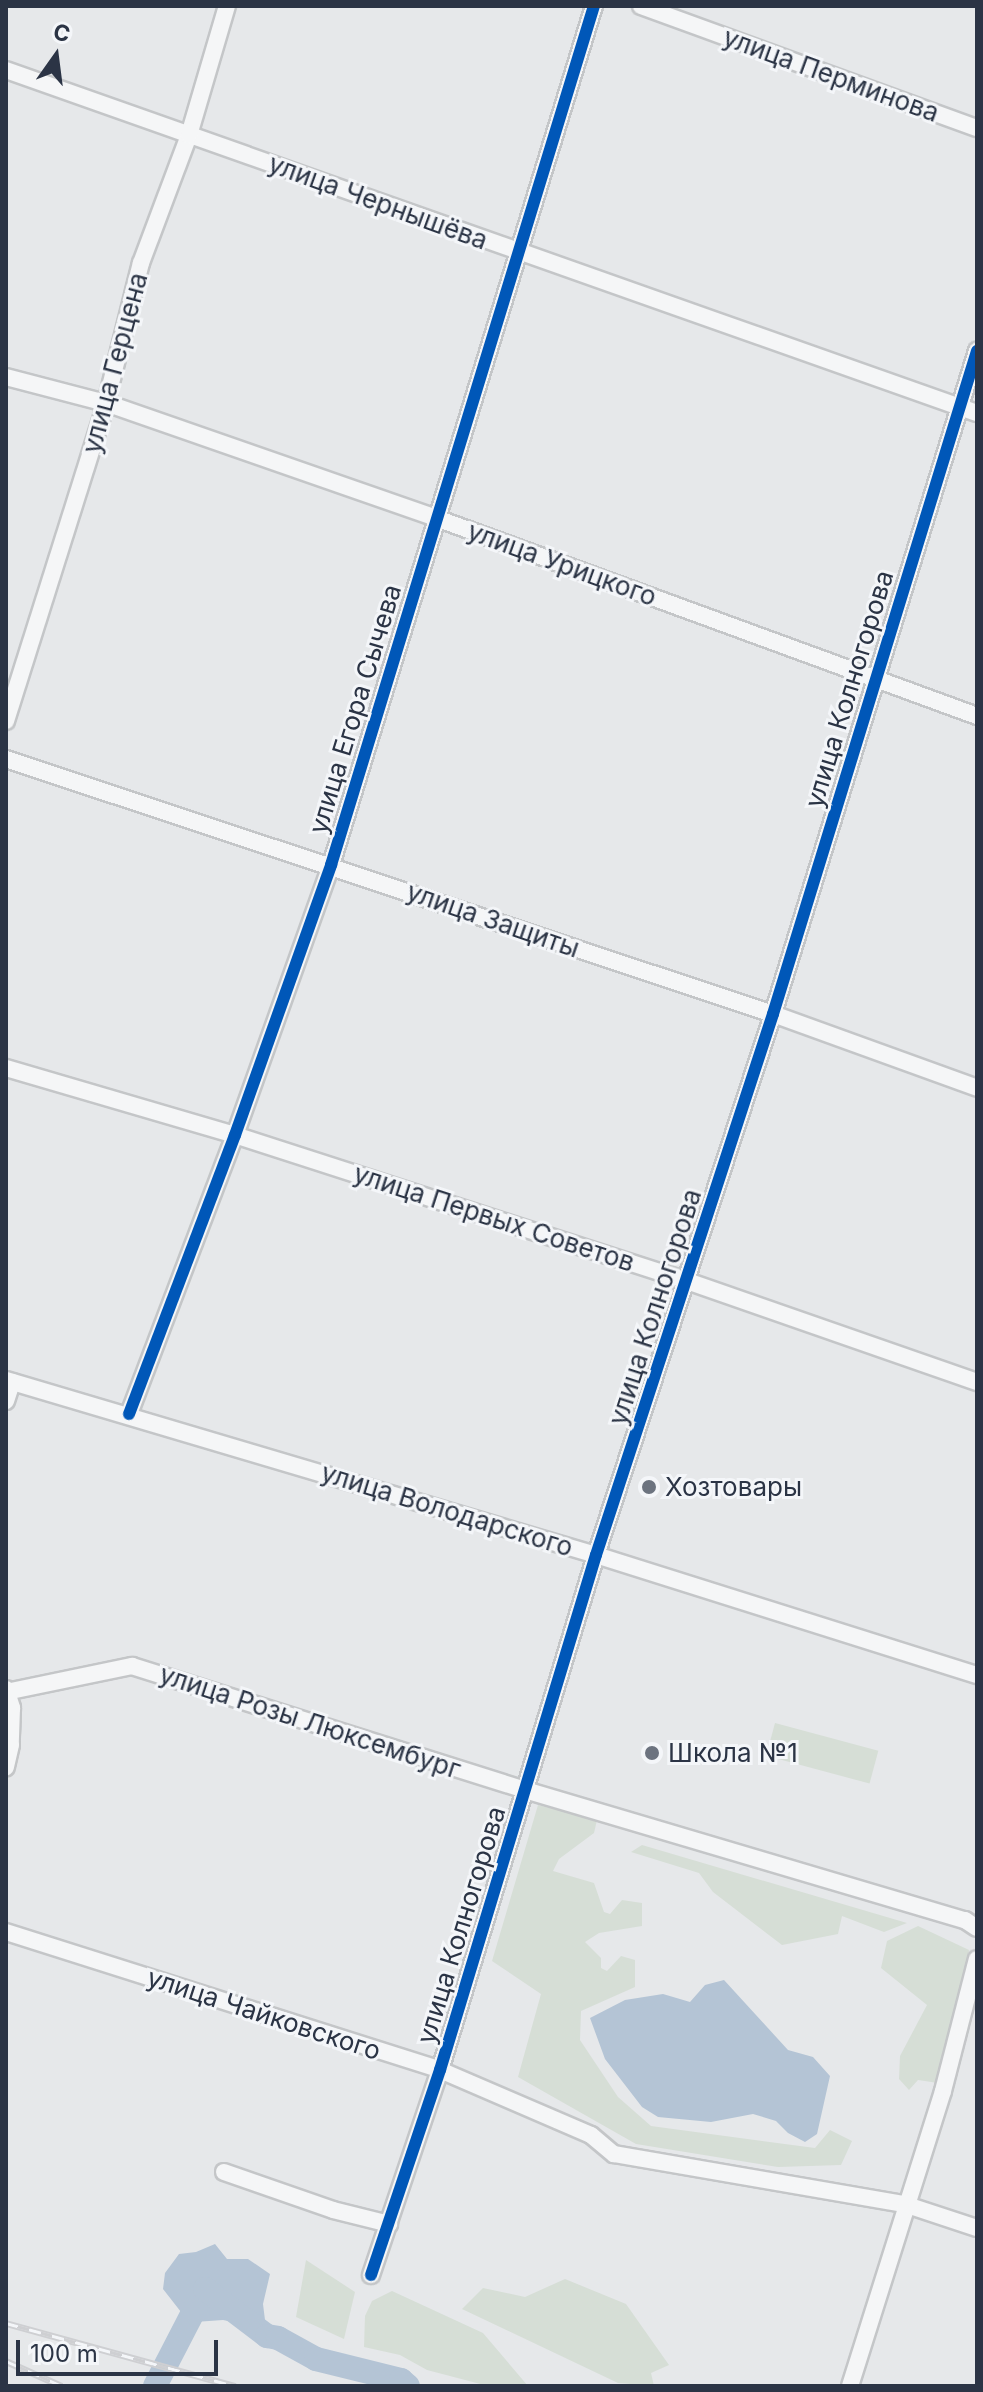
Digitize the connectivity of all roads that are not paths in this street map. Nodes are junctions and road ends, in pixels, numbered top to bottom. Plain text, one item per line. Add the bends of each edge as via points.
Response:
1 (227, 6) edge
2 (594, 6) edge
3 (641, 6) edge
4 (6, 70) edge
5 (977, 128) edge
6 (189, 135) junction
7 (519, 252) junction
8 (977, 351) edge
9 (6, 377) edge
10 (106, 403) junction
11 (960, 406) junction
12 (977, 413) edge
13 (436, 518) junction
14 (874, 677) junction
15 (977, 716) edge
16 (6, 721) edge
17 (6, 759) edge
18 (331, 865) junction
19 (773, 1014) junction
20 (6, 1068) edge
21 (977, 1088) edge
22 (235, 1135) junction
23 (687, 1281) junction
24 (9, 1381) edge
25 (977, 1382) edge
26 (6, 1401) edge
27 (129, 1414) junction
28 (596, 1555) junction
29 (977, 1675) edge
30 (6, 1691) edge
31 (6, 1767) edge
32 (525, 1790) junction
33 (977, 1928) edge
34 (6, 1932) edge
35 (977, 1959) edge
36 (440, 2070) junction
37 (224, 2172) dead end
38 (904, 2204) junction
39 (389, 2224) junction
40 (977, 2228) edge
41 (371, 2275) dead end
42 (850, 2386) edge

1 - 6 street, улица Герцена
2 - 7 street, улица Егора Сычева
3 - 5 street, улица Перминова
4 - 6 street, улица Чернышёва
6 - 7 street, улица Чернышёва
6 - 10 street, улица Герцена via 141,263
7 - 11 street, улица Чернышёва
7 - 13 street, улица Егора Сычева
8 - 11 street, улица Колногорова
9 - 10 street, улица Урицкого
10 - 13 street, улица Урицкого
10 - 16 street, улица Герцена
11 - 12 street, улица Чернышёва
11 - 14 street, улица Колногорова
13 - 14 street, улица Урицкого
13 - 18 street, улица Егора Сычева
14 - 15 street, улица Урицкого
14 - 19 street, улица Колногорова
17 - 18 street, улица Защиты
18 - 19 street, улица Защиты
18 - 22 street, улица Егора Сычева
19 - 21 street, улица Защиты
19 - 23 street, улица Колногорова
20 - 22 street, улица Первых Советов
22 - 23 street, улица Первых Советов
22 - 27 street, улица Егора Сычева
23 - 25 street, улица Первых Советов
23 - 28 street, улица Колногорова
24 - 26 street
24 - 27 street, улица Володарского
27 - 28 street, улица Володарского
28 - 29 street, улица Володарского
28 - 32 street, улица Колногорова
30 - 31 street via 12,1708
30 - 32 street, улица Розы Люксембург via 132,1666
32 - 33 street, улица Розы Люксембург via 950,1915
32 - 36 street, улица Колногорова
34 - 36 street, улица Чайковского
35 - 38 street via 943,2091
36 - 38 street, улица Чайковского via 591,2135 614,2154
36 - 39 street, улица Колногорова
37 - 39 street
38 - 40 street, улица Чайковского
38 - 42 street
39 - 41 street, улица Колногорова

